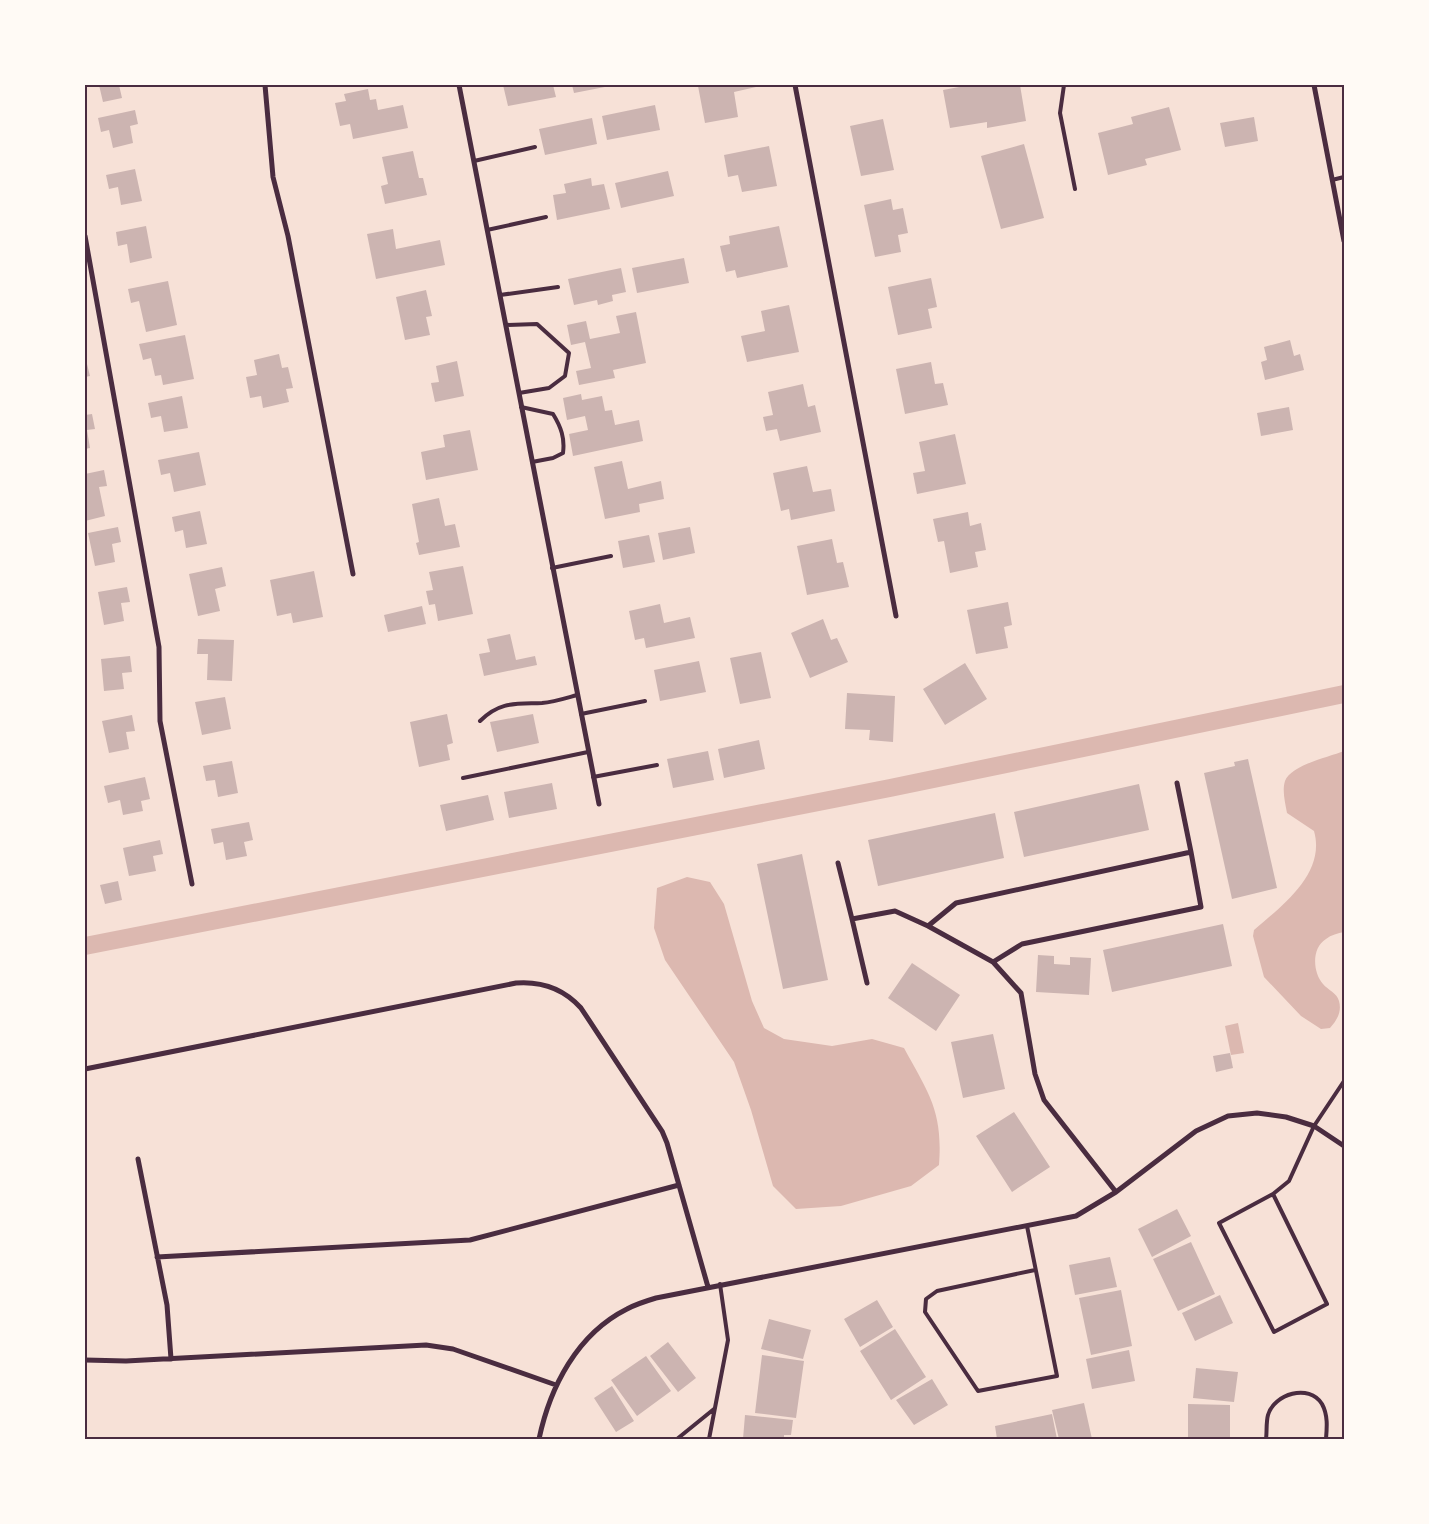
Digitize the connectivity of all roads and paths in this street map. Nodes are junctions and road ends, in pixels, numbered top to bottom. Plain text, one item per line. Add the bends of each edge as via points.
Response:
1 (265, 85) edge
2 (459, 85) edge
3 (795, 85) edge
4 (1064, 85) edge
5 (1314, 85) edge
6 (535, 147) dead end
7 (474, 161) junction
8 (1344, 177) edge
9 (1332, 180) junction
10 (1076, 190) dead end
11 (546, 217) dead end
12 (487, 230) junction
13 (85, 236) edge
14 (1344, 241) edge
15 (558, 287) dead end
16 (500, 296) junction
17 (506, 325) junction
18 (519, 393) junction
19 (521, 407) junction
20 (532, 462) junction
21 (611, 556) dead end
22 (552, 568) junction
23 (353, 574) dead end
24 (896, 616) dead end
25 (577, 695) junction
26 (645, 701) dead end
27 (581, 714) junction
28 (480, 721) dead end
29 (588, 752) junction
30 (657, 765) dead end
31 (593, 777) junction
32 (463, 778) dead end
33 (1177, 783) dead end
34 (599, 804) dead end
35 (1191, 852) junction
36 (838, 863) dead end
37 (192, 884) dead end
38 (852, 919) junction
39 (928, 926) junction
40 (993, 962) junction
41 (867, 984) dead end
42 (85, 1069) edge
43 (1344, 1081) edge
44 (1314, 1126) junction
45 (1344, 1146) edge
46 (138, 1159) dead end
47 (679, 1185) junction
48 (1116, 1192) junction
49 (1273, 1194) junction
50 (1027, 1226) junction
51 (157, 1257) junction
52 (1035, 1270) junction
53 (720, 1284) junction
54 (708, 1287) junction
55 (171, 1359) junction
56 (85, 1360) edge
57 (556, 1385) junction
58 (714, 1409) junction
59 (539, 1439) edge
60 (678, 1439) edge
61 (709, 1439) edge
62 (1266, 1439) edge
63 (1326, 1439) edge

1 - 23 street via 273,177 288,236
2 - 7 street
3 - 24 street
4 - 10 lane via 1060,113
5 - 9 street
6 - 7 lane
7 - 12 street
8 - 9 lane
9 - 14 street
11 - 12 lane
12 - 16 street
13 - 37 street via 159,647 160,721
15 - 16 lane
16 - 17 street
17 - 18 street
17 - 18 lane via 537,324 569,353 565,376 549,388
18 - 19 street
19 - 20 street
19 - 20 lane via 553,414 565,443 563,452 553,458
20 - 22 street
21 - 22 lane
22 - 25 street
25 - 27 street
25 - 28 lane via 544,703 518,702 489,712
26 - 27 lane
27 - 29 street
29 - 31 street
29 - 32 lane
30 - 31 lane
31 - 34 street
33 - 35 street
35 - 39 street via 956,903
35 - 40 street via 1201,907 1022,944
36 - 38 street
38 - 39 street via 895,911
38 - 41 street
39 - 40 street
40 - 48 street via 1021,994 1044,1100
42 - 47 street via 516,983 541,983 563,992 581,1008 662,1131
43 - 44 lane
44 - 45 street
44 - 48 street via 1257,1113 1228,1116 1196,1131
44 - 49 lane via 1289,1182
46 - 51 street
47 - 51 street via 477,1239
47 - 54 street
48 - 50 street via 1076,1216
49 - 49 lane via 1219,1223 1274,1332 1327,1304
50 - 52 lane
50 - 53 street
51 - 55 street via 167,1305
52 - 52 lane via 937,1291 926,1299 925,1312 978,1391 1058,1376
53 - 54 street
53 - 58 lane via 728,1340
54 - 57 street via 656,1298 626,1309 581,1347
55 - 56 street
55 - 57 street via 426,1345 453,1349
57 - 59 street
58 - 60 lane
58 - 61 lane
62 - 63 lane via 1268,1414 1281,1398 1297,1393 1310,1395 1321,1403 1327,1418

